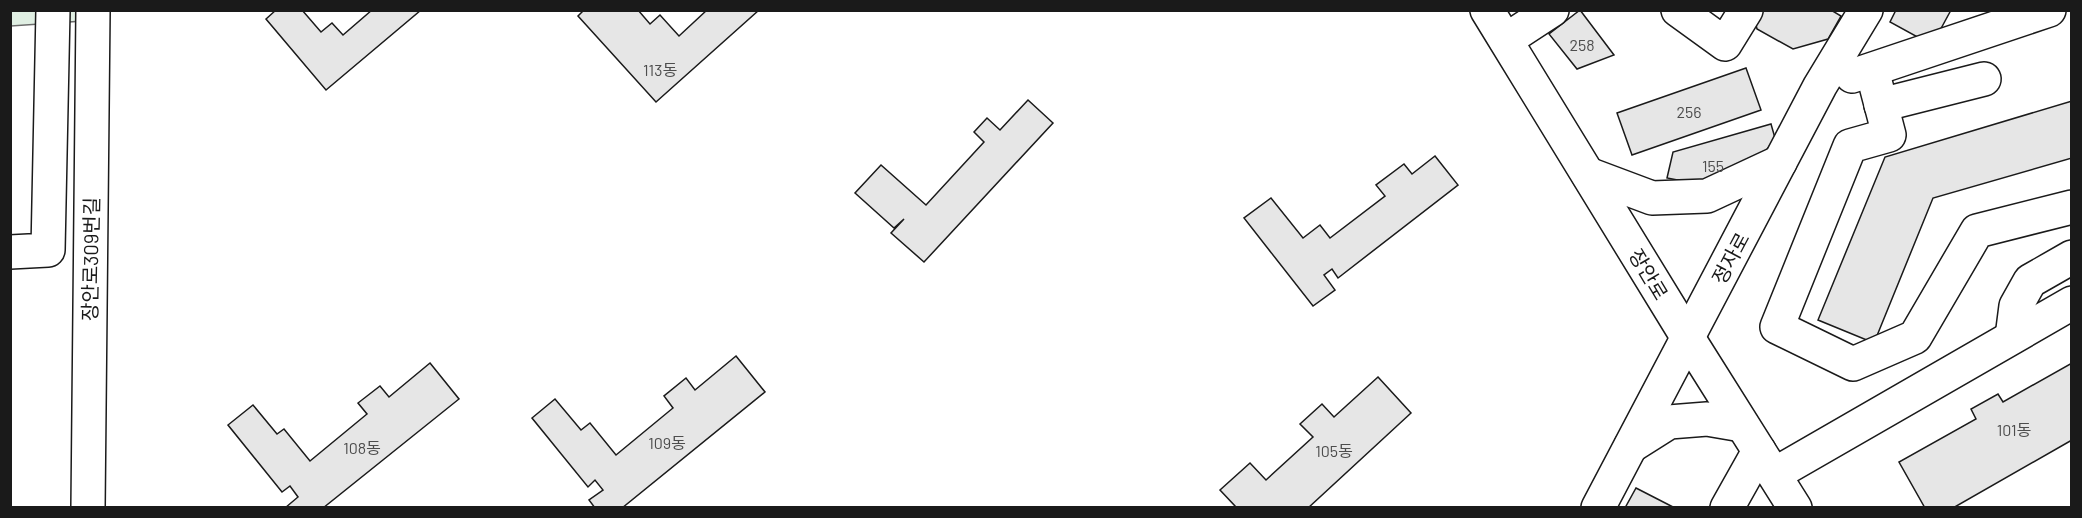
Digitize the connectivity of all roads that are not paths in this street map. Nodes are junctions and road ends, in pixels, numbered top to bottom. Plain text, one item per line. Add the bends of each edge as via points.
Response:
1 (53, 10) edge
2 (93, 10) edge
3 (1487, 10) edge
4 (1552, 10) edge
5 (1678, 10) edge
6 (1746, 10) edge
7 (1866, 10) edge
8 (2049, 10) edge
9 (1506, 40) junction
10 (1872, 70) junction
11 (1984, 79) dead end
12 (1820, 87) junction
13 (1881, 105) junction
14 (1780, 162) junction
15 (1588, 174) junction
16 (2072, 207) edge
17 (10, 252) edge
18 (2072, 257) edge
19 (2072, 303) edge
20 (2012, 337) junction
21 (1688, 338) junction
22 (1630, 447) junction
23 (1759, 450) junction
24 (88, 507) edge
25 (1598, 507) edge
26 (1726, 507) edge
27 (1795, 507) edge

1 - 17 street via 48,250
2 - 24 street, 장안로309번길
3 - 9 street, 장안로
4 - 9 street
5 - 6 street via 1725,44
7 - 12 street, 정자로
8 - 10 street
9 - 15 street, 장안로
10 - 12 street
10 - 13 street
11 - 13 street
12 - 14 street, 정자로
13 - 16 street via 1889,135 1850,146 1777,327 1853,364 1915,337 1977,231
14 - 15 street via 1707,196 1652,198
14 - 21 street, 정자로
15 - 21 street, 장안로
18 - 20 street via 2030,281 2016,306
19 - 20 street
20 - 23 street
21 - 22 street, 정자로
21 - 23 street, 장안로
22 - 23 street via 1669,422 1707,419
22 - 25 street, 정자로
23 - 26 street
23 - 27 street, 장안로

